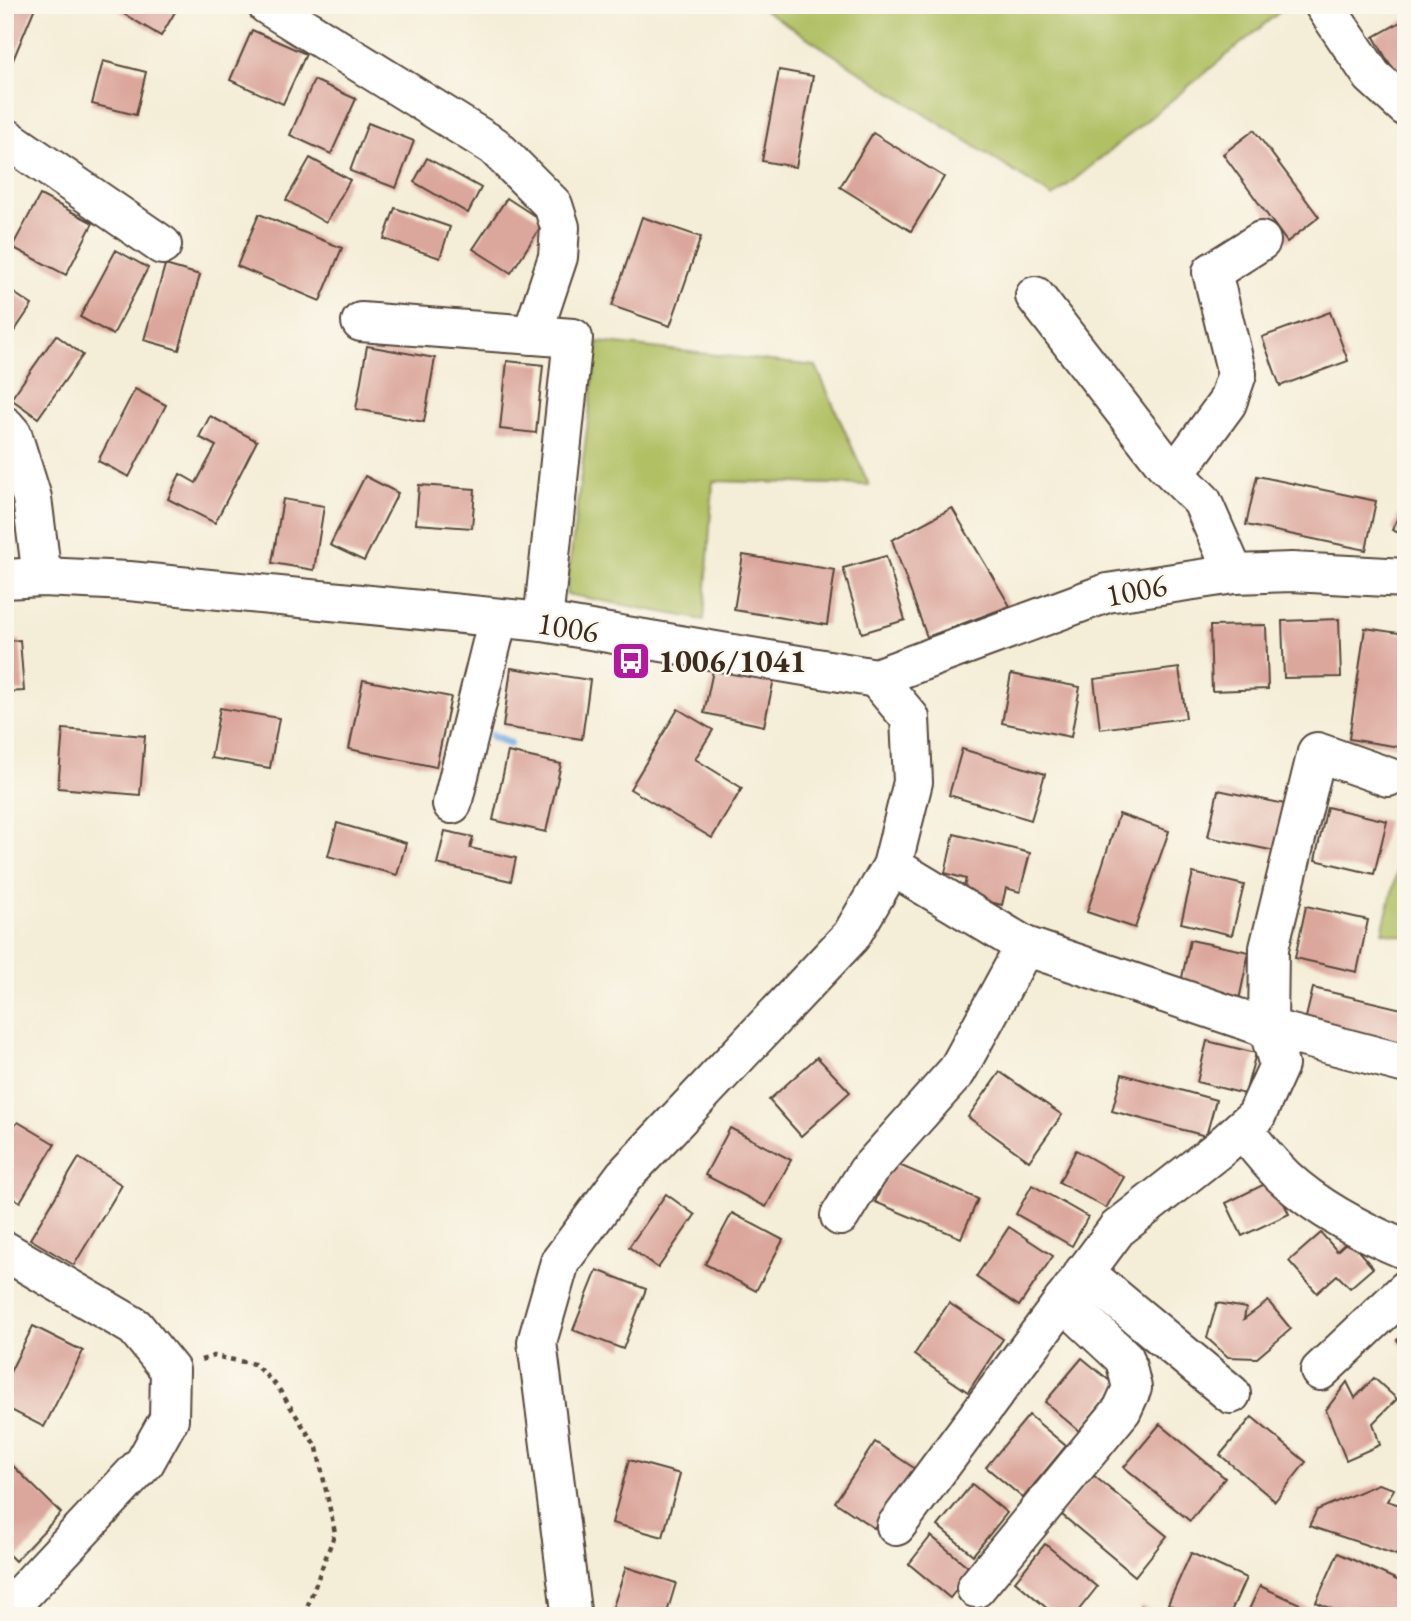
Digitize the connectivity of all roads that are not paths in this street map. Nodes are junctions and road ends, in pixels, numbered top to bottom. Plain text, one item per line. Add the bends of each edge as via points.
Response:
1 (267, 5) edge
2 (1324, 5) edge
3 (1406, 107) edge
4 (5, 137) edge
5 (1261, 241) dead end
6 (162, 245) dead end
7 (1035, 296) dead end
8 (361, 322) dead end
9 (532, 335) junction
10 (5, 426) edge
11 (1175, 474) junction
12 (1234, 573) junction
13 (23, 578) edge
14 (1406, 578) edge
15 (498, 618) junction
16 (543, 622) junction
17 (876, 678) junction
18 (1388, 777) dead end
19 (452, 804) dead end
20 (892, 866) junction
21 (1025, 946) junction
22 (1268, 1028) junction
23 (1406, 1064) edge
24 (1242, 1129) junction
25 (840, 1216) dead end
26 (1406, 1250) edge
27 (5, 1251) edge
28 (1074, 1286) junction
29 (1406, 1290) edge
30 (1320, 1371) dead end
31 (1231, 1394) dead end
32 (896, 1526) dead end
33 (976, 1588) dead end
34 (5, 1612) edge
35 (569, 1616) edge

1 - 9 street via 494,146 553,205 560,227 558,257
2 - 3 street via 1372,76
4 - 6 street
5 - 11 street via 1212,272 1237,374 1227,403
7 - 11 street
8 - 9 street
9 - 16 street via 573,338
10 - 13 street via 32,498
11 - 12 street via 1202,501
12 - 14 street, 1006
12 - 17 street, 1006 via 1107,593
13 - 15 street, 1006 via 129,581
15 - 16 street, 1006
15 - 19 street
16 - 17 street, 1006
17 - 20 street via 910,718 914,782
18 - 22 street via 1317,752 1269,948
20 - 21 street
20 - 35 street via 851,936 624,1176 560,1262 537,1342
21 - 22 street
21 - 25 street via 957,1071 866,1171
22 - 23 street
22 - 24 street via 1279,1065 1256,1116
24 - 26 street via 1285,1178 1329,1212
24 - 28 street via 1117,1229
27 - 34 street via 135,1327 170,1370 169,1419 145,1462
28 - 31 street
28 - 32 street
28 - 33 street via 1125,1359 1132,1388 1122,1410
29 - 30 street

